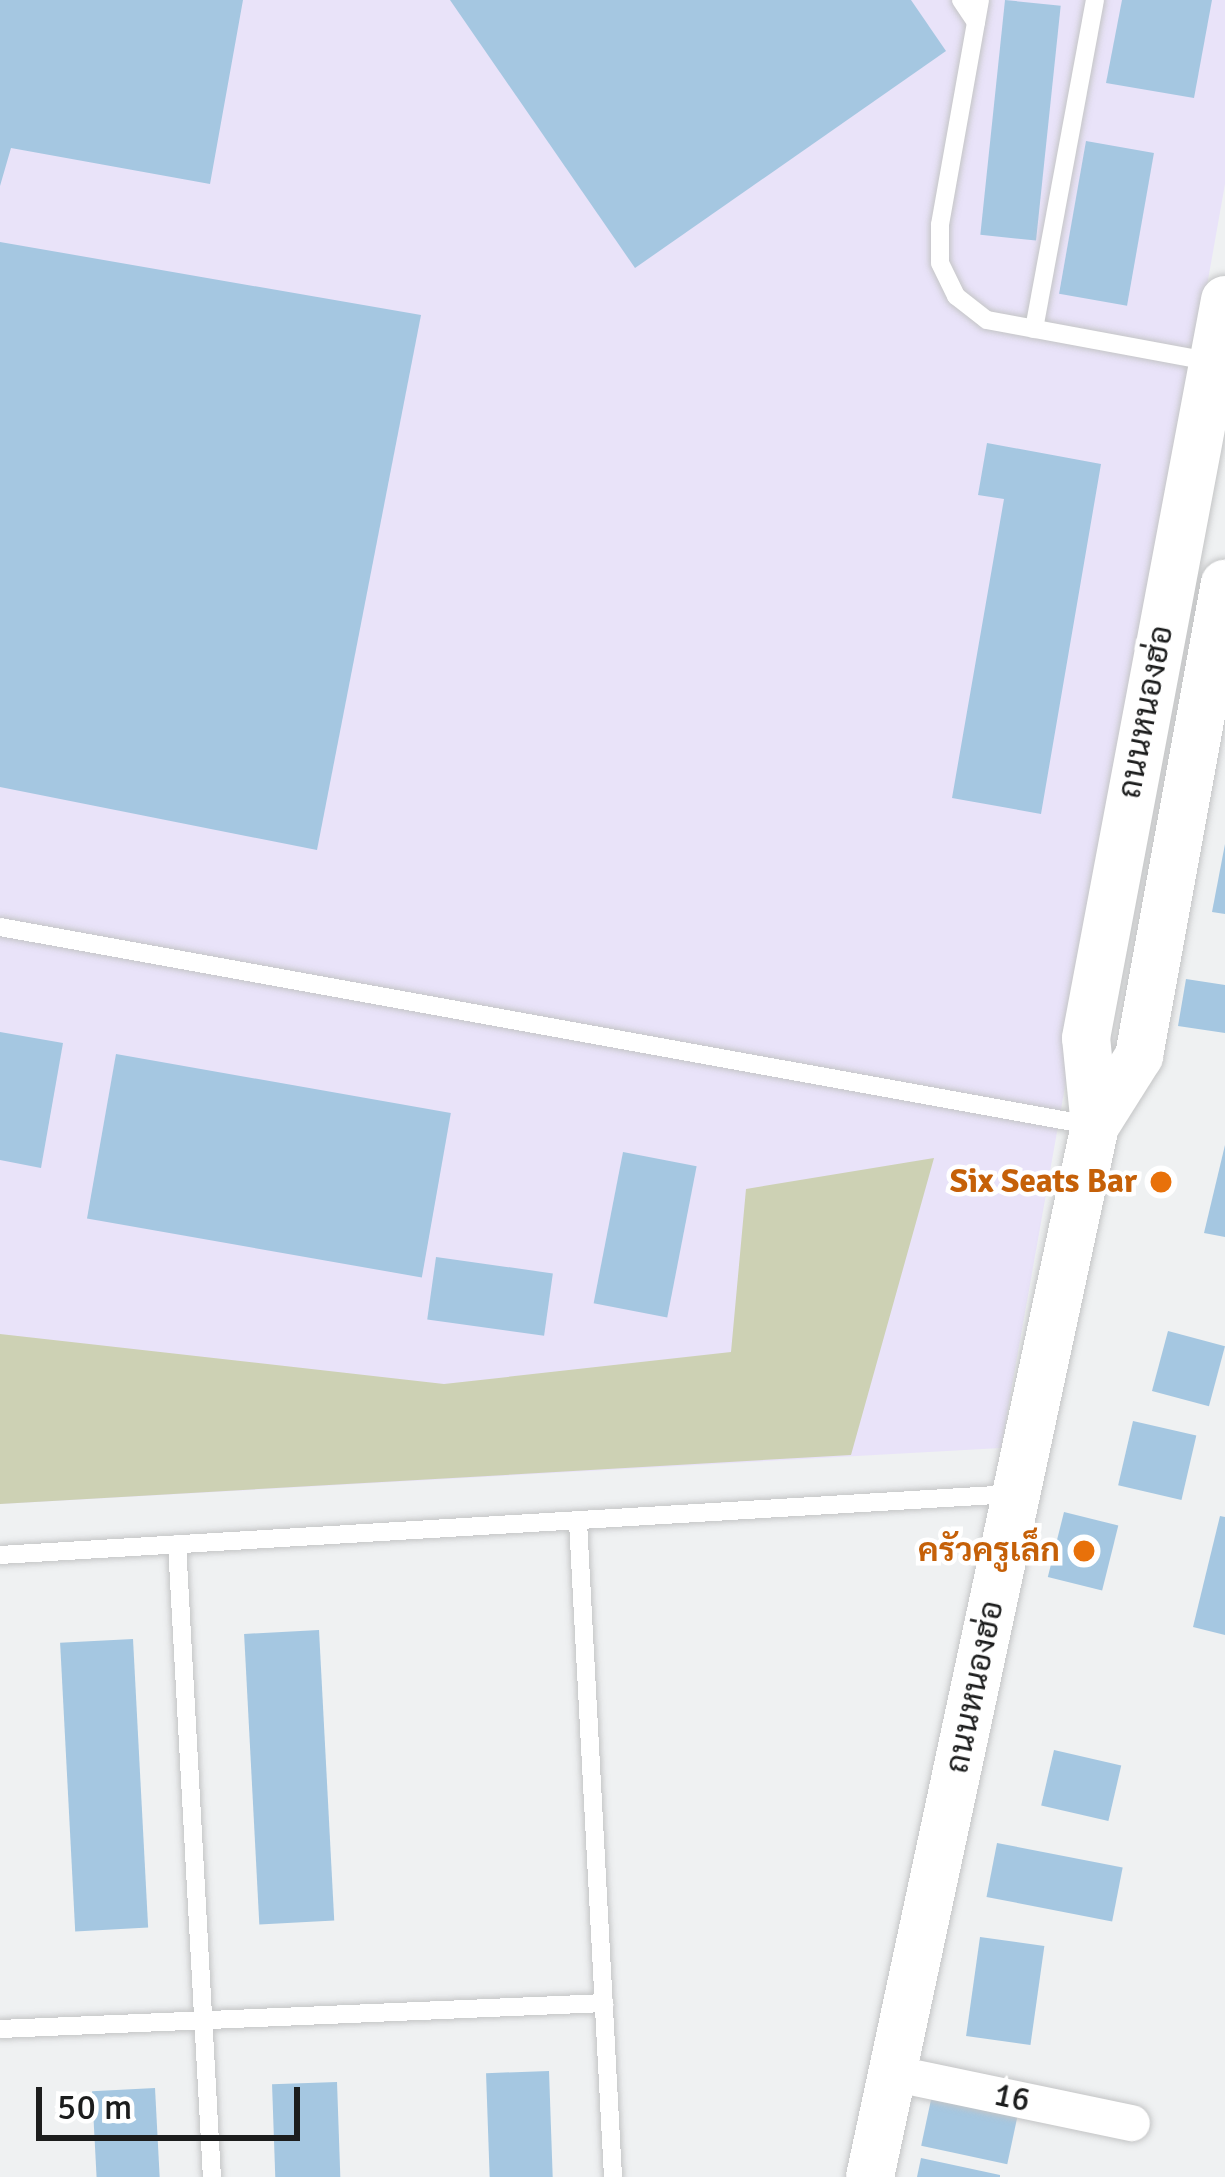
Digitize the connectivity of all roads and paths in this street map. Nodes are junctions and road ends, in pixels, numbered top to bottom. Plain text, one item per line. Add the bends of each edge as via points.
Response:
1 (961, 0) edge
2 (980, 0) edge
3 (1095, 0) edge
4 (976, 22) junction
5 (1225, 300) edge
6 (1034, 329) junction
7 (1219, 363) edge
8 (1225, 584) edge
9 (0, 927) edge
10 (1095, 1126) junction
11 (1017, 1493) junction
12 (578, 1522) junction
13 (177, 1544) junction
14 (0, 1555) edge
15 (604, 2002) junction
16 (203, 2020) junction
17 (0, 2029) edge
18 (892, 2073) junction
19 (1132, 2123) dead end
20 (212, 2177) edge
21 (613, 2177) edge
22 (870, 2177) edge

1 - 4 lane
2 - 4 lane
3 - 6 lane
4 - 6 lane via 940,262 956,296 987,320
5 - 7 street, ถนนหนองฮ่อ
6 - 7 lane
7 - 10 street, ถนนหนองฮ่อ via 1086,1038
8 - 10 street, ถนนหนองฮ่อ via 1139,1056
9 - 10 lane
10 - 11 street, ถนนหนองฮ่อ
11 - 12 lane
11 - 18 street, ถนนหนองฮ่อ
12 - 13 lane
12 - 15 lane
13 - 14 lane
13 - 16 lane
15 - 16 lane
15 - 21 lane
16 - 17 lane
16 - 20 lane
18 - 19 street, 16
18 - 22 street, ถนนหนองฮ่อ

